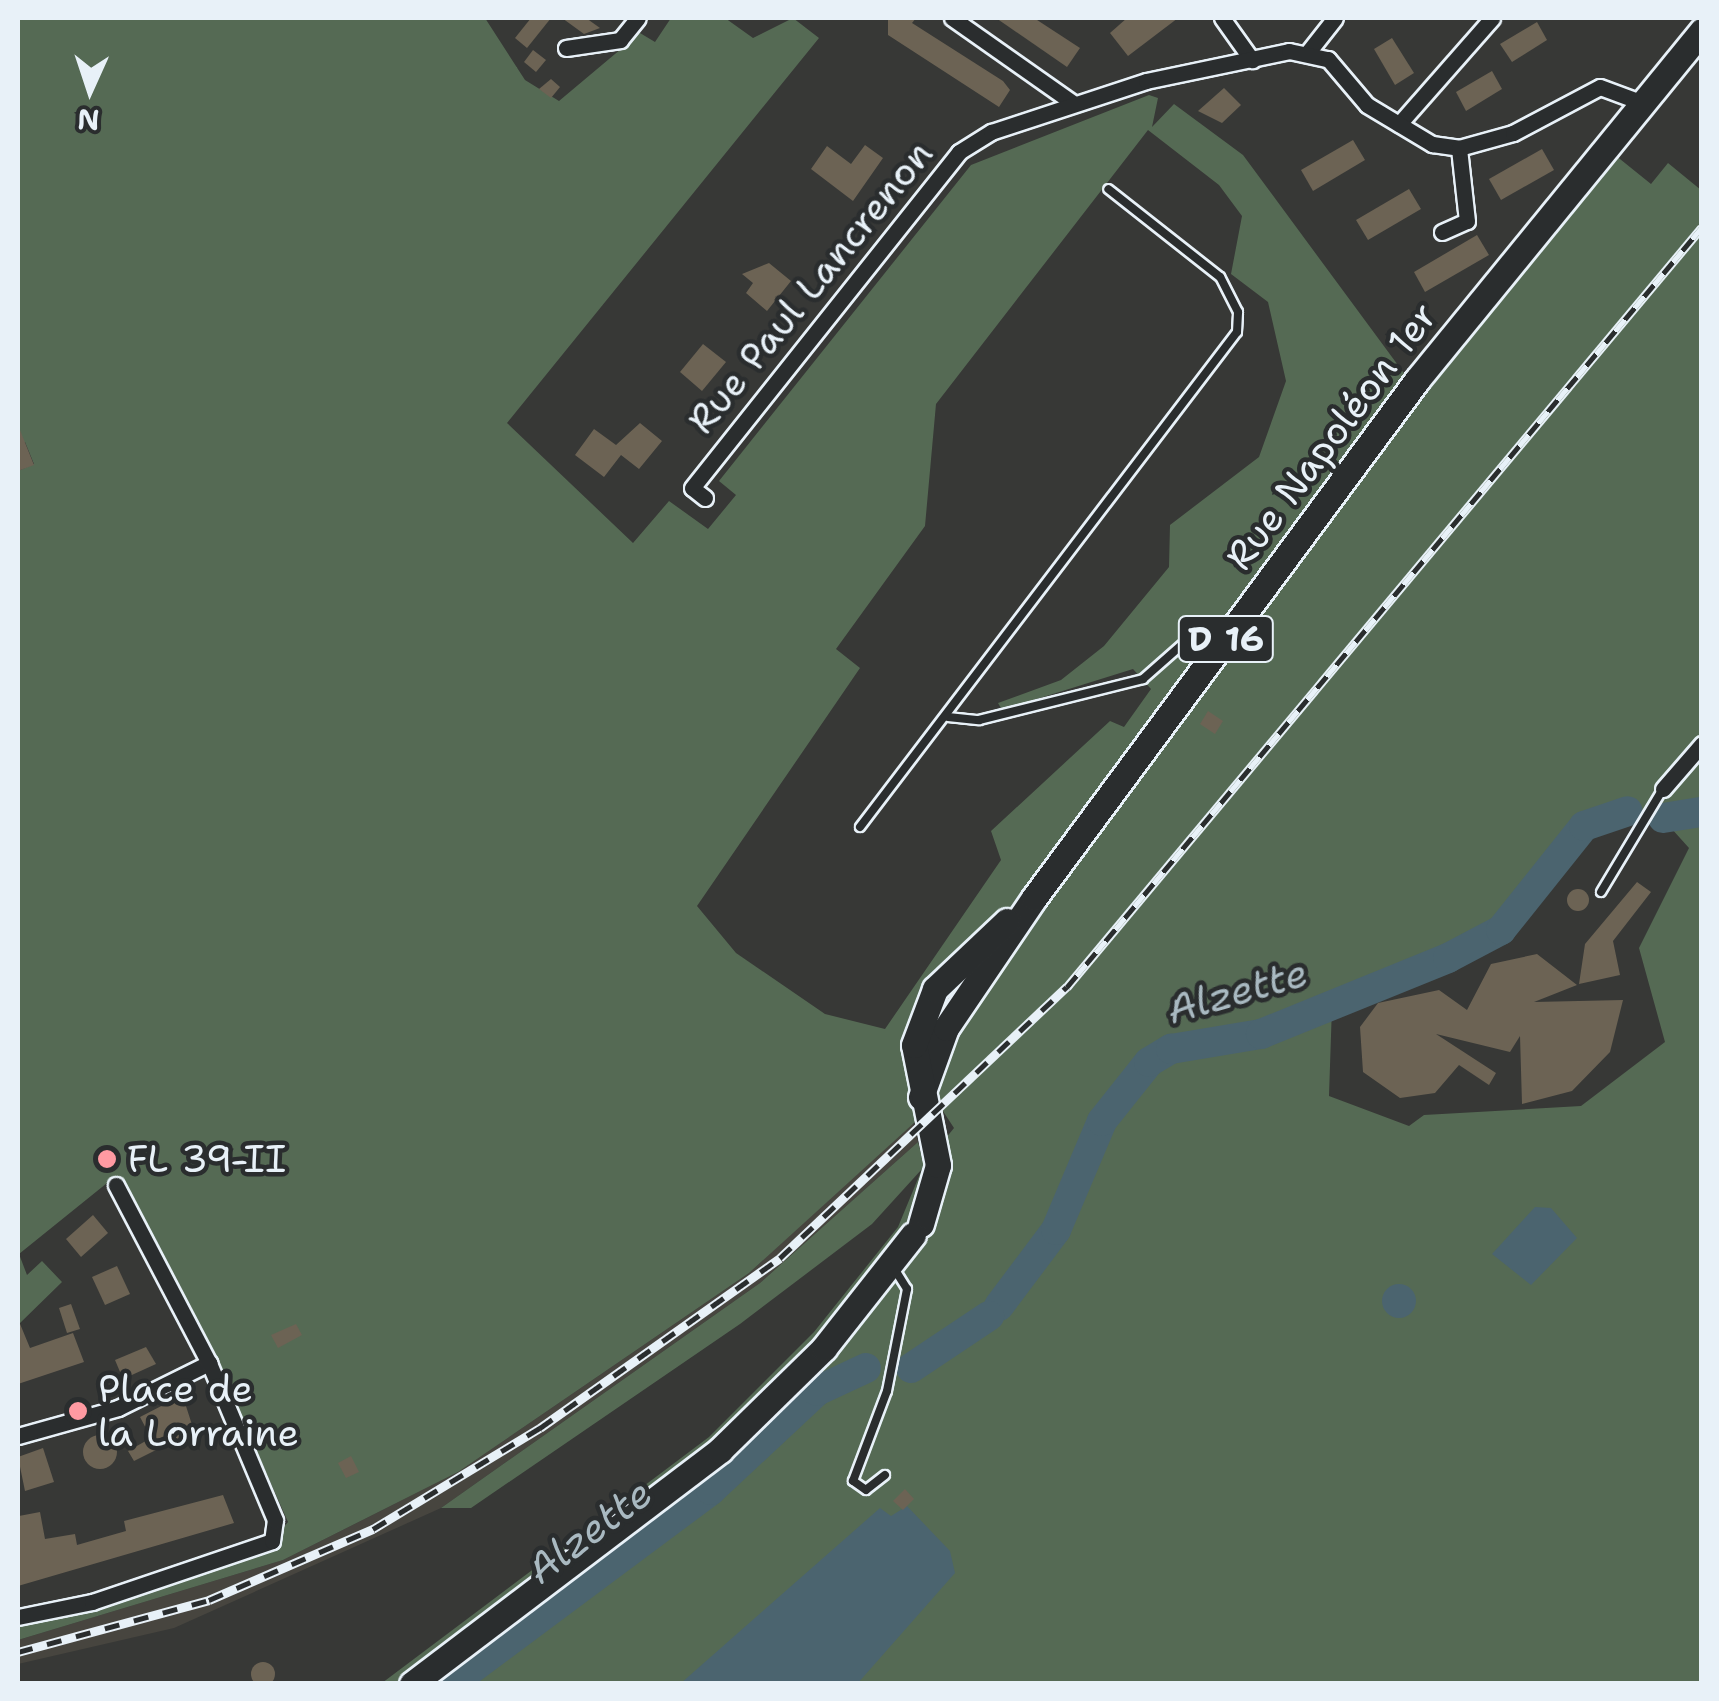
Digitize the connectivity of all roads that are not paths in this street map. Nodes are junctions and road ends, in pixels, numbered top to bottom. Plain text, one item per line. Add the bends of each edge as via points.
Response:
1 (638, 18) edge
2 (952, 18) edge
3 (1222, 18) edge
4 (1335, 18) edge
5 (1492, 18) edge
6 (1702, 30) edge
7 (566, 48) dead end
8 (1309, 51) junction
9 (1252, 60) junction
10 (1073, 103) junction
11 (1643, 103) junction
12 (1398, 124) junction
13 (1460, 148) junction
14 (1108, 189) dead end
15 (1442, 232) dead end
16 (704, 498) dead end
17 (1230, 634) junction
18 (948, 717) junction
19 (1702, 744) edge
20 (1663, 789) joint
21 (860, 827) dead end
22 (1601, 892) dead end
23 (116, 1185) dead end
24 (890, 1265) junction
25 (209, 1363) junction
26 (18, 1436) edge
27 (885, 1475) dead end
28 (18, 1617) edge
29 (412, 1684) edge

1 - 7 street via 620,40
2 - 10 street
3 - 9 street
4 - 8 street
5 - 12 street
6 - 11 main road, Rue Napoléon 1er / D 16
8 - 9 street, Rue Paul Lancrenon
8 - 12 street
9 - 10 street, Rue Paul Lancrenon
10 - 16 street, Rue Paul Lancrenon via 958,152 692,488
11 - 13 street via 1600,87 1512,133
11 - 17 main road, Rue Napoléon 1er / D 16 via 1423,373
12 - 13 street
13 - 15 street via 1467,221
14 - 18 lane via 1220,277 1238,312 1236,332
17 - 18 lane via 1208,624 1143,680 978,720
17 - 24 main road, Rue Napoléon 1er / D 16 via 1034,898 935,989 914,1045 938,1164 917,1230
18 - 21 lane
19 - 20 street
20 - 22 lane
23 - 25 street
24 - 27 lane via 907,1289 887,1391 853,1481 866,1490
24 - 29 main road, D 16 via 824,1348 720,1450
25 - 26 street via 118,1408
25 - 28 street via 275,1520 272,1540 92,1602

